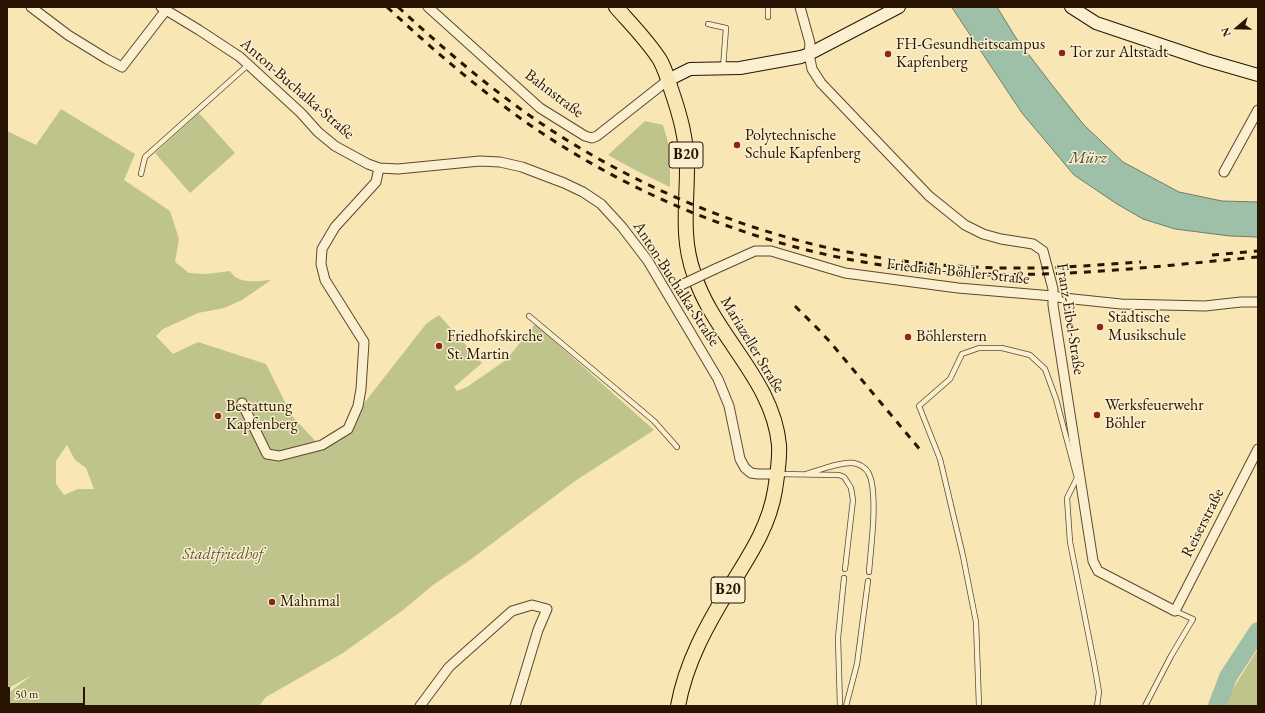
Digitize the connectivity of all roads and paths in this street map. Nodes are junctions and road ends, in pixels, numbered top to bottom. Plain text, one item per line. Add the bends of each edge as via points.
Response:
1 (31, 7) edge
2 (428, 7) edge
3 (616, 7) edge
4 (768, 7) edge
5 (800, 7) edge
6 (899, 7) edge
7 (1071, 7) edge
8 (164, 8) edge
9 (768, 17) dead end
10 (708, 24) dead end
11 (810, 54) junction
12 (249, 64) junction
13 (723, 69) junction
14 (1258, 75) edge
15 (668, 80) junction
16 (1258, 110) edge
17 (379, 168) junction
18 (1224, 172) dead end
19 (140, 174) dead end
20 (666, 293) junction
21 (1053, 296) junction
22 (1258, 302) edge
23 (529, 316) dead end
24 (242, 403) dead end
25 (677, 447) dead end
26 (1258, 449) edge
27 (777, 474) junction
28 (806, 474) junction
29 (845, 569) dead end
30 (869, 572) dead end
31 (844, 578) dead end
32 (868, 581) dead end
33 (1175, 611) junction
34 (420, 706) edge
35 (515, 706) edge
36 (678, 706) edge
37 (840, 706) edge
38 (846, 706) edge
39 (979, 706) edge
40 (1097, 706) edge
41 (1145, 706) edge

1 - 8 street via 68,35 122,67
2 - 15 street, Bahnstraße via 540,108 585,136 597,136
3 - 15 main road, B20 via 660,61
4 - 9 lane
5 - 11 street, Franz-Eibel-Straße via 810,43
6 - 11 street
7 - 14 street via 1096,23
8 - 12 street, Anton-Buchalka-Straße
10 - 13 lane via 726,28
11 - 13 street
11 - 21 street, Franz-Eibel-Straße via 812,69 821,83 929,196 965,225 1001,239 1033,244 1043,251
12 - 17 street, Anton-Buchalka-Straße via 335,146
12 - 19 lane via 145,157
13 - 15 street via 690,69
15 - 27 main road, Mariazeller Straße / B20 via 682,122 685,141 685,231 694,275 704,298 770,408 779,444
16 - 18 street
17 - 20 street, Anton-Buchalka-Straße via 500,162 522,167 564,183 584,192 601,204 635,243
17 - 24 street via 376,182 335,227 322,249 321,264 325,280 364,342 358,406 348,429 322,445 279,456 267,454
20 - 21 street, Friedrich-Böhler-Straße, bridge via 755,251 771,251 846,273 958,288
20 - 27 street, Anton-Buchalka-Straße via 724,392 740,459 745,468 767,475
21 - 22 street, Friedrich-Böhler-Straße via 1121,304 1204,306
21 - 33 street, Franz-Eibel-Straße via 1093,561 1098,571
23 - 25 lane via 654,421
26 - 33 street, Reiserstraße
27 - 28 lane
27 - 36 main road, Mariazeller Straße / B20 via 768,518 757,544 730,586 694,652 686,671
28 - 29 lane via 839,475 851,488 853,500
28 - 30 lane via 831,466 856,463 869,474 873,514
31 - 37 lane via 838,638
32 - 38 lane via 857,664
33 - 41 lane via 1193,619
34 - 35 street via 449,667 512,611 532,605 547,609
39 - 40 lane via 976,622 963,556 940,459 919,406 950,379 962,354 980,348 1002,348 1030,355 1045,369 1056,399 1077,478 1068,498 1070,542 1099,692

